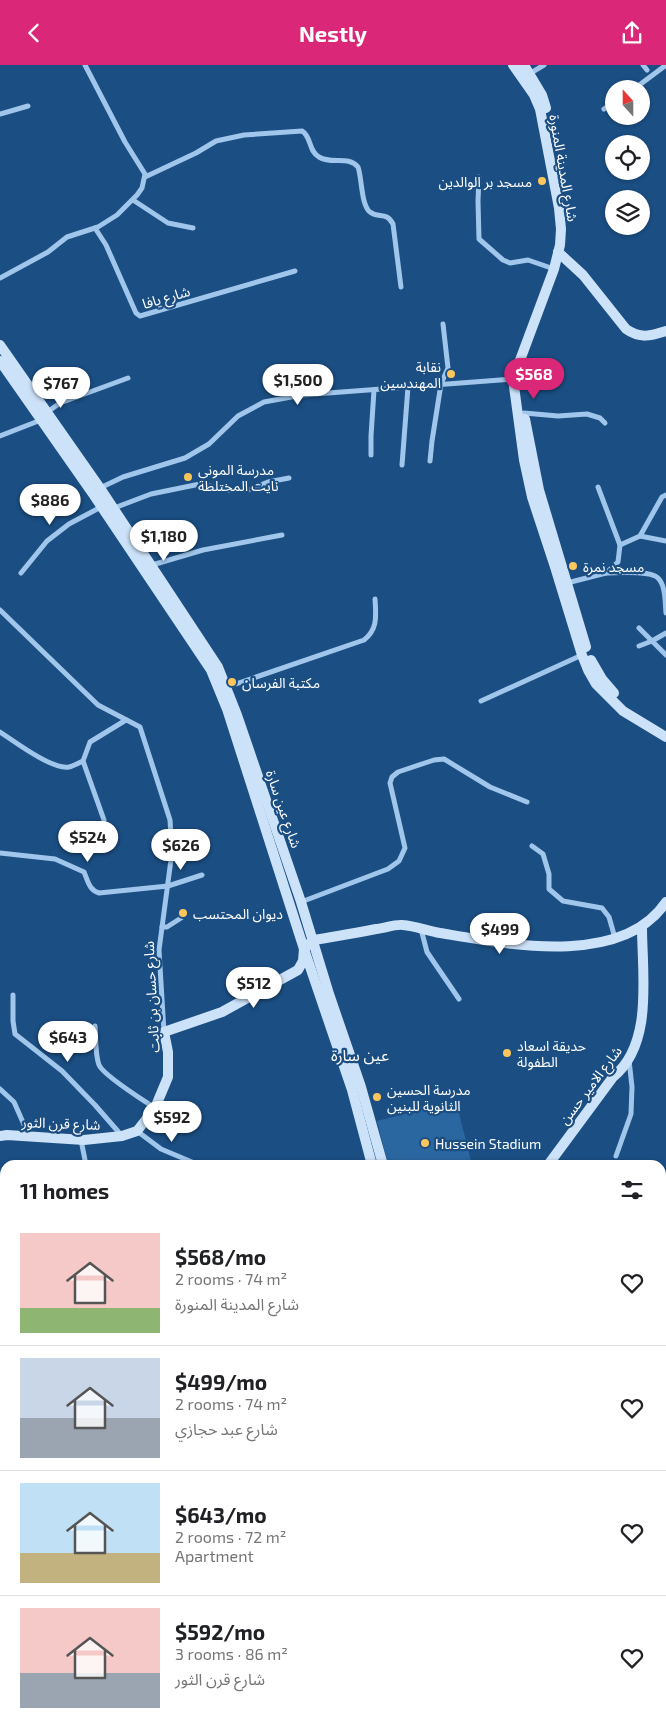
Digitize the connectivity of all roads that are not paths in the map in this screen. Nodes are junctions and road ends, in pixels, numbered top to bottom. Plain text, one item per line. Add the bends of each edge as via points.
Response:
1 (85, 65) edge
2 (513, 65) edge
3 (544, 65) edge
4 (666, 65) edge
5 (525, 72) edge
6 (646, 80) edge
7 (28, 106) dead end
8 (0, 114) edge
9 (145, 177) junction
10 (479, 177) dead end
11 (133, 200) junction
12 (95, 228) junction
13 (193, 228) dead end
14 (561, 255) junction
15 (554, 269) junction
16 (295, 271) dead end
17 (0, 278) edge
18 (401, 287) dead end
19 (443, 324) dead end
20 (666, 331) edge
21 (0, 345) edge
22 (0, 361) edge
23 (128, 378) dead end
24 (513, 379) junction
25 (440, 384) junction
26 (408, 387) junction
27 (374, 390) junction
28 (524, 413) junction
29 (45, 416) junction
30 (605, 423) dead end
31 (0, 436) edge
32 (371, 455) dead end
33 (430, 461) dead end
34 (402, 465) dead end
35 (289, 478) dead end
36 (598, 487) dead end
37 (97, 491) junction
38 (666, 495) edge
39 (101, 507) junction
40 (113, 508) junction
41 (282, 535) dead end
42 (640, 536) junction
43 (666, 541) edge
44 (620, 545) junction
45 (151, 565) junction
46 (21, 573) dead end
47 (606, 573) junction
48 (567, 583) junction
49 (665, 587) edge
50 (374, 599) dead end
51 (0, 610) edge
52 (666, 613) edge
53 (639, 628) dead end
54 (666, 633) edge
55 (652, 641) junction
56 (639, 646) dead end
57 (582, 655) junction
58 (666, 655) edge
59 (227, 687) junction
60 (480, 701) dead end
61 (126, 720) junction
62 (666, 729) edge
63 (0, 731) edge
64 (666, 737) edge
65 (83, 761) junction
66 (527, 802) dead end
67 (104, 820) dead end
68 (532, 846) dead end
69 (0, 853) edge
70 (202, 875) dead end
71 (168, 886) junction
72 (301, 902) junction
73 (666, 902) edge
74 (181, 918) dead end
75 (162, 927) junction
76 (642, 927) junction
77 (421, 929) junction
78 (615, 938) junction
79 (312, 941) junction
80 (304, 949) junction
81 (13, 995) dead end
82 (459, 999) dead end
83 (95, 1026) dead end
84 (164, 1032) junction
85 (628, 1060) junction
86 (0, 1089) edge
87 (155, 1108) junction
88 (137, 1131) junction
89 (0, 1136) edge
90 (30, 1136) junction
91 (122, 1136) junction
92 (81, 1140) junction
93 (616, 1156) dead end
94 (85, 1160) edge
95 (187, 1160) edge
96 (371, 1160) edge
97 (382, 1160) edge
98 (552, 1160) edge

1 - 9 street
2 - 5 street, شارع المدينة المنورة
3 - 5 street
4 - 6 street
5 - 14 street, شارع المدينة المنورة via 542,95 549,118 568,225 567,247
7 - 8 street
9 - 11 street
9 - 18 street via 216,141 244,135 302,131 318,157 351,161 358,167 367,209 387,217 393,224
10 - 15 street via 479,239 510,263 528,260
11 - 12 street via 117,215
11 - 13 street via 168,223
12 - 16 street, شارع يافا via 140,316
12 - 17 street via 68,237 48,252
14 - 15 street, شارع المدينة المنورة
14 - 20 street via 583,275 626,329 641,336
14 - 28 street, شارع المدينة المنورة via 519,378
15 - 24 street, شارع المدينة المنورة
19 - 25 street via 448,368
21 - 29 street
22 - 29 street
23 - 29 street via 60,403
24 - 25 street
24 - 57 street, شارع المدينة المنورة via 532,497
25 - 26 street
25 - 33 street
26 - 27 street
26 - 34 street
27 - 32 street
27 - 37 street via 302,395 264,402 238,416 209,444 185,458 123,477
28 - 30 street via 587,414
28 - 48 street, شارع المدينة المنورة via 539,491
29 - 31 street
29 - 37 street
35 - 40 street via 268,481 248,491 200,484 150,494
36 - 44 street
37 - 39 street, شارع عين سارة
37 - 40 street, شارع عين سارة
38 - 42 street
39 - 46 street via 69,524 47,541
39 - 80 street, شارع عين سارة via 211,670 227,709
40 - 45 street, شارع عين سارة
41 - 45 street via 203,550
42 - 43 street
42 - 44 street
44 - 47 street via 618,562
45 - 59 street, شارع عين سارة via 207,649
47 - 48 street
47 - 49 street via 650,574
48 - 62 street, شارع المدينة المنورة via 593,666 620,699
49 - 52 street
50 - 59 street via 375,625 364,640
51 - 61 street, شارع حسان بن ثابت via 98,705
53 - 55 street
54 - 55 street
55 - 56 street
55 - 58 street
57 - 60 street
57 - 64 street, شارع المدينة المنورة via 596,684 607,696 624,711
59 - 72 street, شارع عين سارة
61 - 65 street via 90,741
61 - 71 street, شارع حسان بن ثابت via 140,727 170,820 172,851
63 - 65 street via 55,765 68,767
65 - 67 street
66 - 72 street via 490,787 444,759 398,772 390,783 404,848 399,861 388,869
68 - 78 street via 543,854 549,874 549,889 563,901 602,908 609,917
69 - 71 street via 55,859 84,872 96,893
70 - 71 street
71 - 75 street, شارع حسان بن ثابت
72 - 79 street, شارع عين سارة
73 - 76 street
74 - 75 street
75 - 84 street, شارع حسان بن ثابت via 159,950
76 - 78 street
76 - 85 street, شارع الامير حسن via 643,1011 639,1033
77 - 78 street via 492,942 545,946 580,946
77 - 79 street via 402,925
77 - 82 street via 427,952
79 - 80 street
79 - 97 street, شارع عين سارة via 362,1087
80 - 84 street via 298,970 222,1012
80 - 96 street, شارع عين سارة via 352,1090
81 - 91 street via 16,1034 62,1071
83 - 87 street via 101,1068
84 - 87 street, شارع حسان بن ثابت via 168,1077
85 - 93 street via 632,1087 630,1114
85 - 98 street, شارع الامير حسن
86 - 90 street via 14,1102
87 - 88 street, شارع حسان بن ثابت
88 - 91 street
88 - 95 street via 161,1149
89 - 90 street, شارع قرن الثور
90 - 92 street, شارع قرن الثور
91 - 92 street, شارع قرن الثور
92 - 94 street

